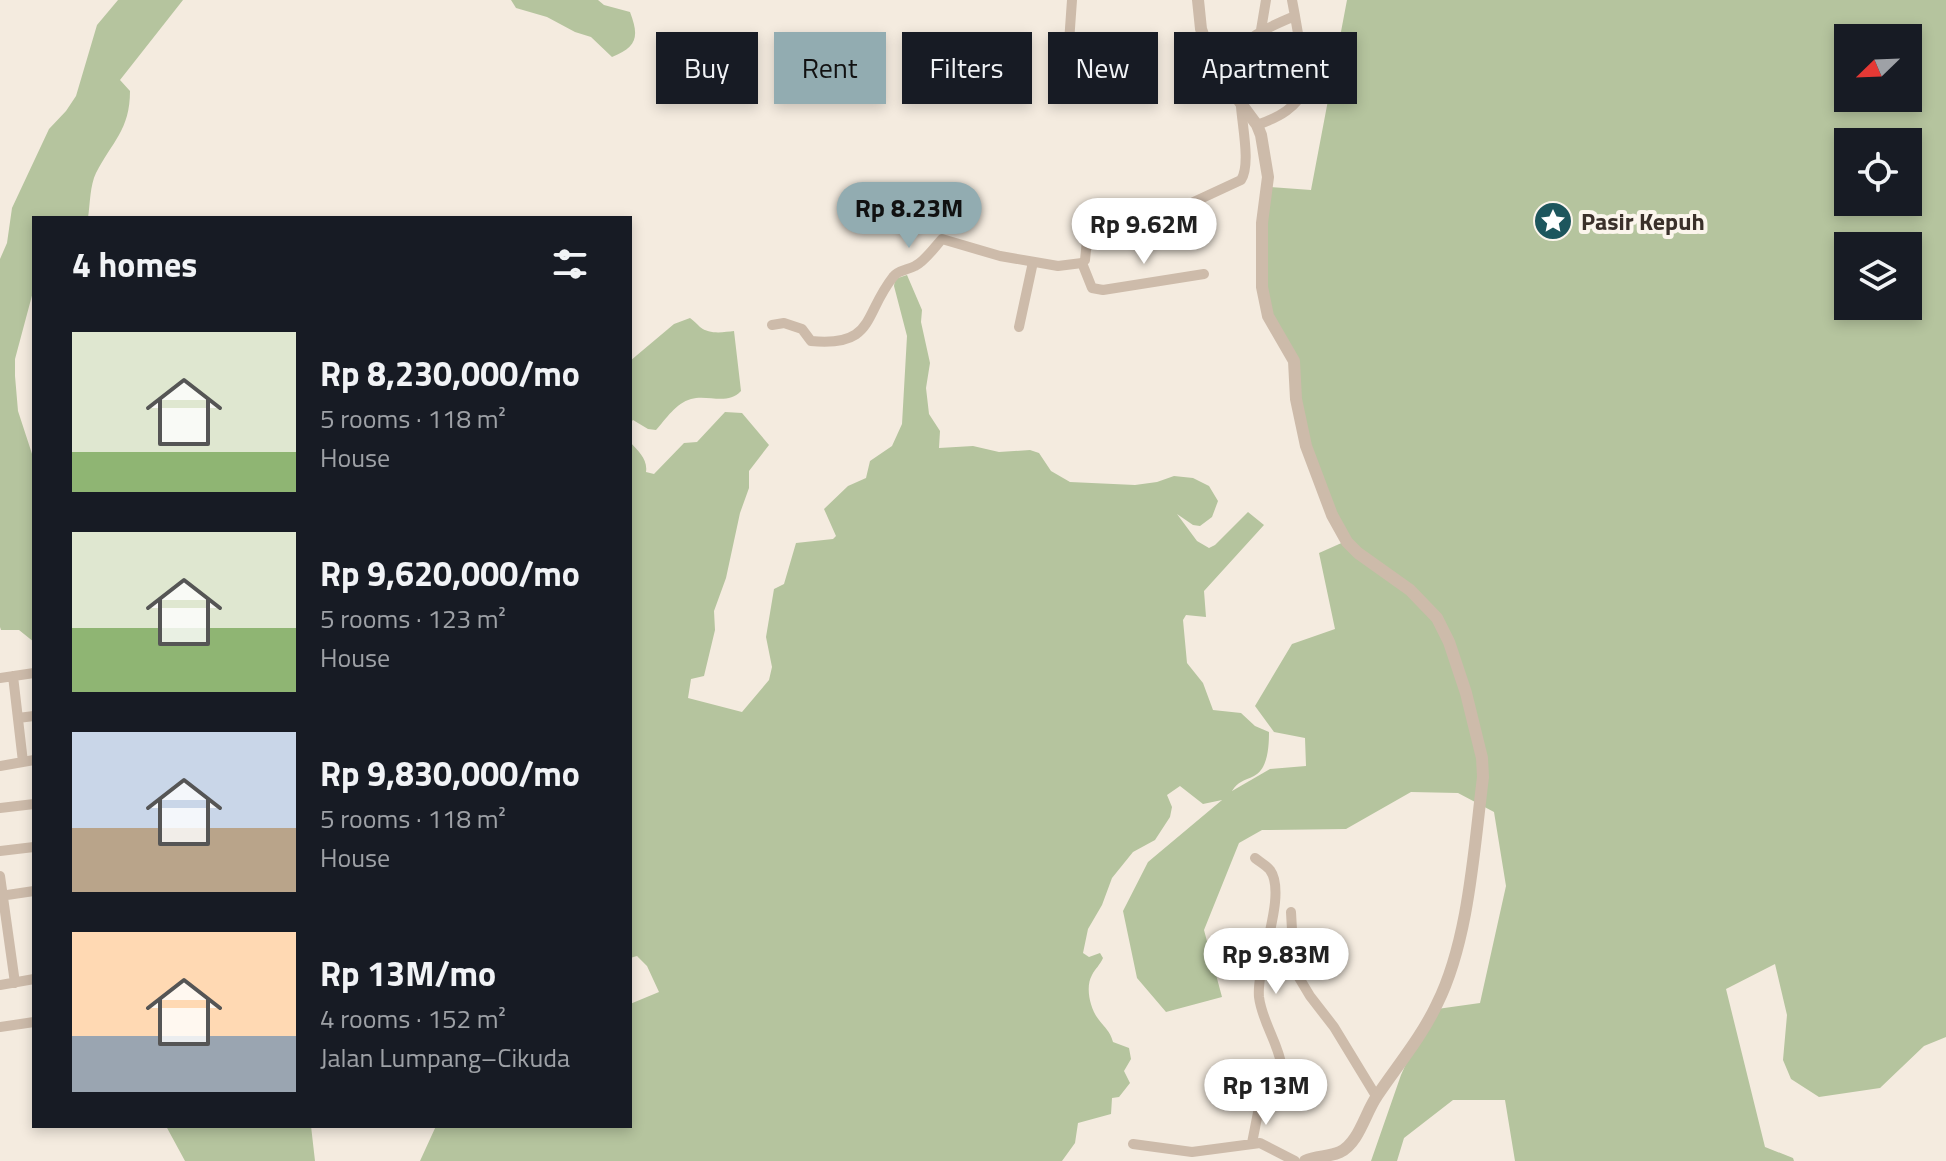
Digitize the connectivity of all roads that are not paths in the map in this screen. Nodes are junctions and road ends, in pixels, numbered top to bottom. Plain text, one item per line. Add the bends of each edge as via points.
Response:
1 (1072, 0) edge
2 (1198, 0) edge
3 (1266, 0) edge
4 (1292, 0) edge
5 (1295, 16) junction
6 (1261, 30) junction
7 (1070, 32) edge
8 (1202, 32) edge
9 (1259, 32) edge
10 (1241, 106) joint
11 (1257, 125) junction
12 (1033, 262) junction
13 (1082, 263) junction
14 (1204, 274) dead end
15 (772, 325) dead end
16 (1019, 327) dead end
17 (32, 673) edge
18 (13, 676) junction
19 (0, 678) edge
20 (32, 716) edge
21 (18, 718) junction
22 (29, 761) edge
23 (0, 766) edge
24 (32, 804) edge
25 (0, 808) edge
26 (32, 847) edge
27 (0, 851) edge
28 (1255, 858) dead end
29 (0, 876) edge
30 (32, 891) edge
31 (1, 896) edge
32 (1291, 912) dead end
33 (32, 979) edge
34 (15, 983) junction
35 (0, 985) edge
36 (32, 1022) edge
37 (0, 1027) edge
38 (1376, 1096) junction
39 (1252, 1143) junction
40 (1133, 1144) dead end
41 (1295, 1161) edge
42 (1305, 1161) edge

1 - 7 street
2 - 8 street
3 - 6 street
4 - 5 street
5 - 6 street
5 - 11 street via 1307,86 1284,114
6 - 9 street
10 - 11 street
10 - 13 street via 1246,163 1241,180 1185,206 1114,222 1087,240
11 - 38 street via 1268,177 1262,287 1268,316 1294,361 1306,446 1347,542 1437,618 1466,693 1482,758 1466,902 1449,970 1409,1053
12 - 13 street
12 - 15 street via 942,239 918,265 893,276 867,322 848,340 811,341 802,329
12 - 16 street
13 - 14 street via 1092,288 1103,290
17 - 18 street
18 - 19 street
18 - 21 street
20 - 21 street
21 - 22 street
22 - 23 street
24 - 25 street
26 - 27 street
28 - 39 street via 1269,868 1274,883 1259,999 1282,1068 1264,1082
29 - 31 street
30 - 31 street
31 - 34 street
32 - 38 street via 1298,976
33 - 34 street
34 - 35 street
36 - 37 street
38 - 42 street via 1353,1142 1340,1152
39 - 40 street via 1192,1152
39 - 41 street

